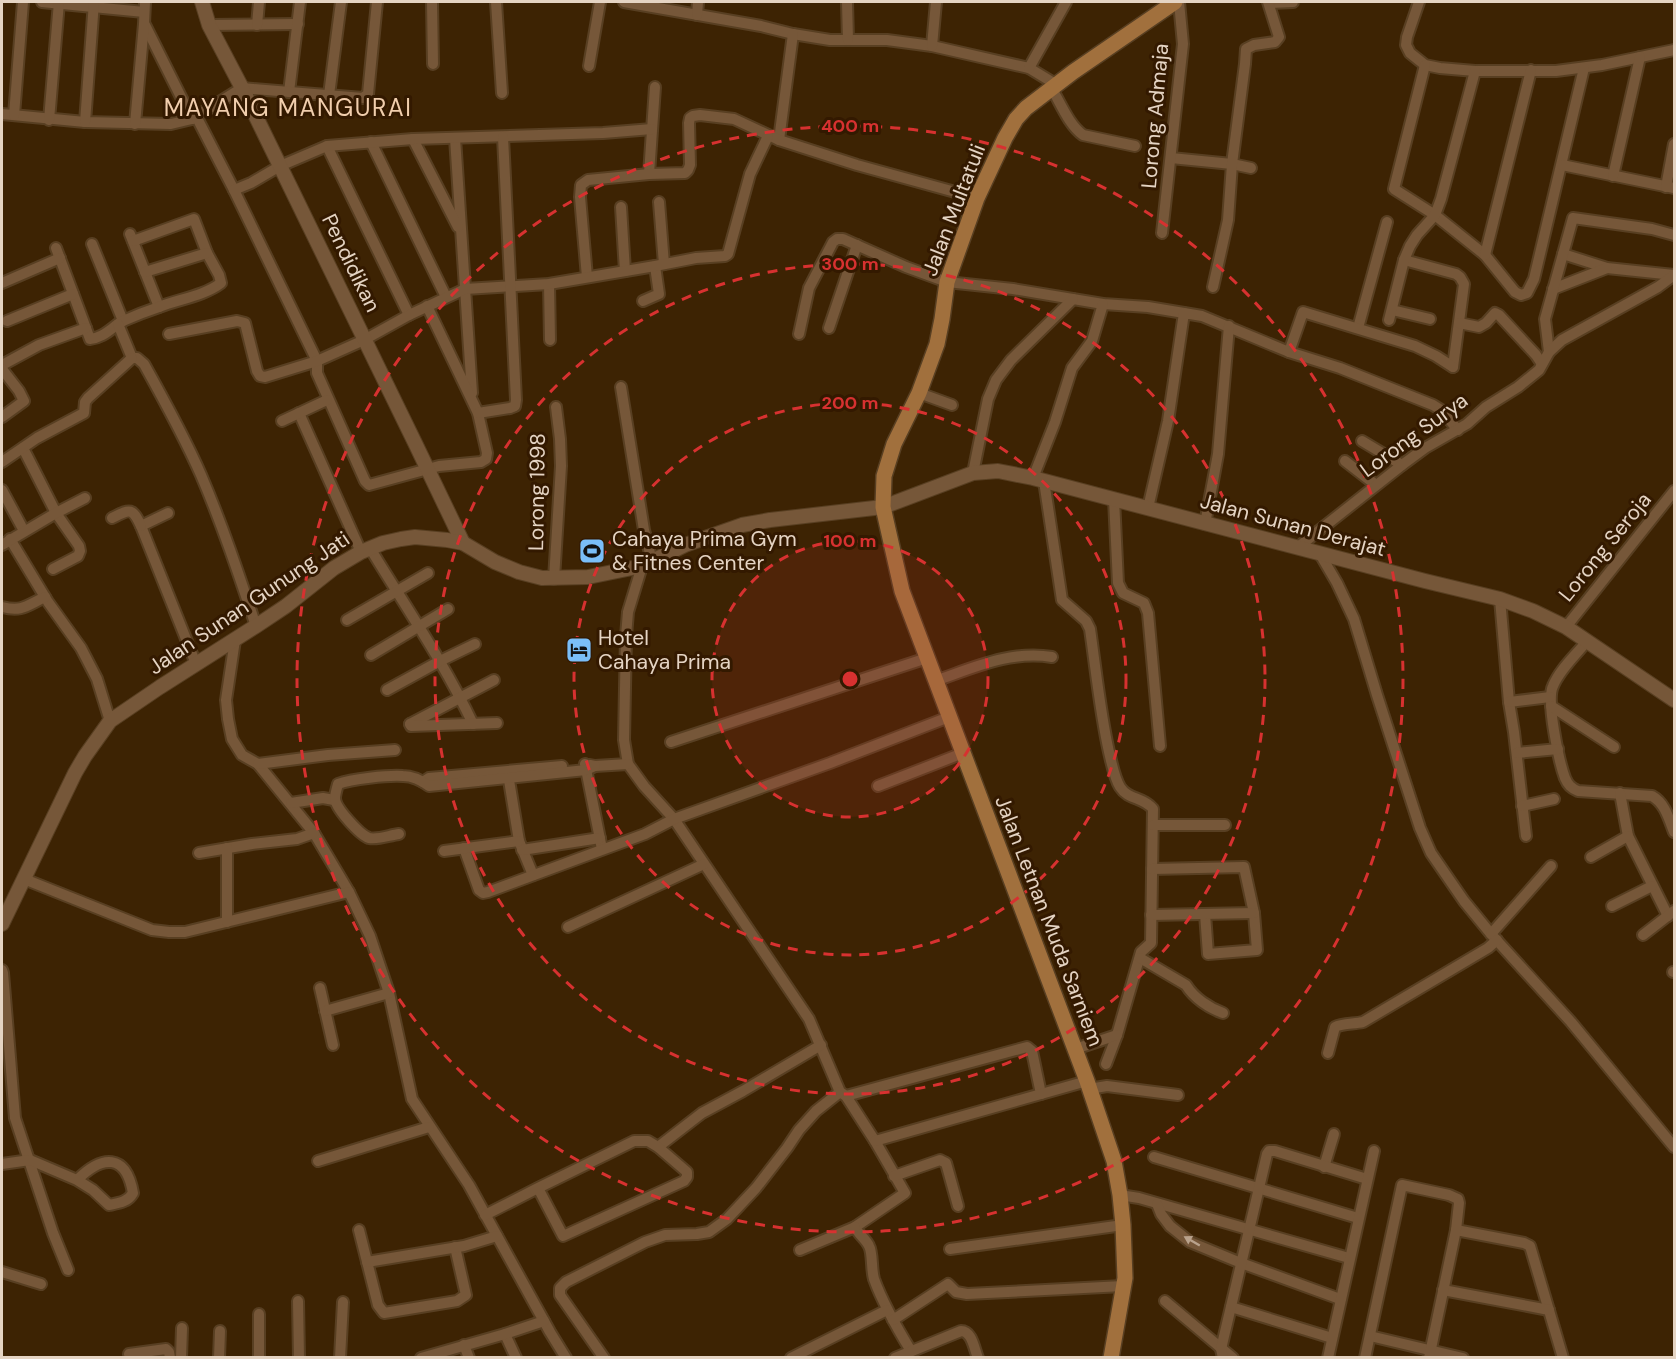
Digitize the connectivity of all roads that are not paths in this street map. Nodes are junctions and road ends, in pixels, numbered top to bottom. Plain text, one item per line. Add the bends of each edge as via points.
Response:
1 (23, 2) edge
2 (42, 2) edge
3 (59, 2) edge
4 (202, 2) edge
5 (259, 2) edge
6 (300, 2) edge
7 (341, 2) edge
8 (377, 2) edge
9 (432, 2) edge
10 (496, 2) edge
11 (600, 2) edge
12 (624, 2) edge
13 (698, 2) edge
14 (847, 2) edge
15 (936, 2) edge
16 (1066, 2) edge
17 (1177, 2) edge
18 (1268, 2) edge
19 (1293, 2) edge
20 (1419, 2) edge
21 (94, 4) edge
22 (144, 7) edge
23 (698, 15) junction
24 (144, 24) junction
25 (298, 24) junction
26 (209, 25) junction
27 (257, 25) junction
28 (793, 34) junction
29 (848, 40) junction
30 (933, 46) junction
31 (1674, 50) edge
32 (1640, 57) junction
33 (433, 64) dead end
34 (1425, 65) junction
35 (589, 66) dead end
36 (1029, 68) junction
37 (1584, 68) junction
38 (1531, 70) junction
39 (1475, 71) junction
40 (655, 87) dead end
41 (1054, 87) junction
42 (242, 88) junction
43 (289, 92) junction
44 (502, 93) dead end
45 (329, 95) junction
46 (2, 114) edge
47 (14, 116) junction
48 (194, 118) junction
49 (49, 120) junction
50 (85, 122) junction
51 (135, 124) junction
52 (652, 129) junction
53 (768, 136) junction
54 (503, 137) junction
55 (455, 138) junction
56 (413, 139) junction
57 (779, 140) junction
58 (371, 142) junction
59 (1674, 144) edge
60 (327, 146) junction
61 (1135, 146) dead end
62 (1171, 158) junction
63 (1232, 164) junction
64 (1562, 165) junction
65 (280, 166) junction
66 (1251, 168) dead end
67 (648, 174) junction
68 (1613, 176) junction
69 (1670, 188) edge
70 (234, 190) junction
71 (977, 198) junction
72 (658, 202) dead end
73 (621, 207) dead end
74 (1435, 214) junction
75 (1387, 222) dead end
76 (461, 232) junction
77 (1162, 233) dead end
78 (1674, 235) edge
79 (92, 244) dead end
80 (857, 245) junction
81 (207, 253) junction
82 (1563, 254) junction
83 (1485, 255) junction
84 (1404, 260) junction
85 (659, 265) junction
86 (1607, 268) junction
87 (625, 271) junction
88 (145, 272) junction
89 (1674, 275) edge
90 (586, 277) junction
91 (946, 282) junction
92 (2, 283) edge
93 (549, 284) junction
94 (510, 286) junction
95 (1213, 287) dead end
96 (465, 289) junction
97 (1554, 289) junction
98 (73, 294) junction
99 (446, 297) junction
100 (1072, 299) junction
101 (643, 301) dead end
102 (1103, 304) junction
103 (427, 306) junction
104 (159, 307) junction
105 (1184, 313) junction
106 (409, 315) junction
107 (1430, 320) dead end
108 (7, 321) dead end
109 (120, 323) junction
110 (1458, 323) junction
111 (1229, 326) junction
112 (86, 328) junction
113 (830, 328) dead end
114 (1358, 328) junction
115 (170, 334) dead end
116 (799, 334) dead end
117 (364, 340) junction
118 (550, 340) dead end
119 (1289, 352) junction
120 (1549, 352) junction
121 (132, 358) junction
122 (317, 361) junction
123 (3, 363) edge
124 (1542, 364) junction
125 (621, 387) dead end
126 (919, 393) junction
127 (472, 399) junction
128 (327, 400) junction
129 (952, 405) dead end
130 (556, 407) dead end
131 (299, 413) junction
132 (478, 413) junction
133 (2, 417) edge
134 (282, 421) dead end
135 (1458, 430) junction
136 (1362, 441) dead end
137 (22, 448) junction
138 (1345, 461) dead end
139 (2, 462) edge
140 (1402, 465) junction
141 (428, 469) junction
142 (973, 473) junction
143 (1038, 479) junction
144 (1376, 485) junction
145 (2, 490) edge
146 (1674, 491) edge
147 (85, 498) dead end
148 (1114, 499) junction
149 (883, 507) junction
150 (1148, 508) junction
151 (56, 513) junction
152 (168, 513) dead end
153 (112, 518) dead end
154 (1205, 524) junction
155 (141, 526) junction
156 (24, 531) junction
157 (6, 542) edge
158 (463, 543) junction
159 (1297, 548) junction
160 (366, 550) junction
161 (1320, 554) junction
162 (647, 563) junction
163 (53, 568) dead end
164 (428, 573) dead end
165 (554, 579) junction
166 (396, 590) junction
167 (45, 597) junction
168 (1500, 599) junction
169 (2, 607) edge
170 (448, 609) dead end
171 (347, 620) dead end
172 (256, 626) junction
173 (418, 626) junction
174 (1566, 627) junction
175 (235, 640) junction
176 (1587, 641) junction
177 (475, 644) dead end
178 (371, 655) dead end
179 (1052, 657) dead end
180 (927, 658) junction
181 (440, 660) junction
182 (196, 664) junction
183 (494, 680) dead end
184 (935, 681) junction
185 (387, 690) dead end
186 (461, 697) junction
187 (1674, 700) edge
188 (1509, 702) junction
189 (1551, 702) junction
190 (949, 717) junction
191 (110, 721) junction
192 (497, 723) dead end
193 (473, 724) junction
194 (671, 742) dead end
195 (1161, 746) dead end
196 (1614, 747) dead end
197 (1558, 748) junction
198 (395, 750) dead end
199 (963, 753) junction
200 (1517, 753) junction
201 (258, 764) junction
202 (628, 764) junction
203 (589, 767) junction
204 (508, 775) junction
205 (878, 786) dead end
206 (1620, 793) junction
207 (1554, 799) dead end
208 (334, 800) junction
209 (291, 803) junction
210 (1522, 806) junction
211 (674, 819) junction
212 (1153, 825) junction
213 (1225, 825) dead end
214 (1674, 832) edge
215 (315, 833) junction
216 (399, 834) dead end
217 (1526, 836) dead end
218 (1628, 836) junction
219 (601, 843) junction
220 (520, 845) junction
221 (227, 848) junction
222 (464, 848) junction
223 (444, 851) dead end
224 (199, 853) dead end
225 (1591, 857) dead end
226 (704, 864) junction
227 (1551, 866) dead end
228 (1152, 869) junction
229 (533, 875) junction
230 (24, 879) junction
231 (1652, 886) junction
232 (349, 892) junction
233 (1612, 906) dead end
234 (1254, 913) junction
235 (1671, 913) edge
236 (1205, 914) junction
237 (1151, 915) junction
238 (226, 922) junction
239 (2, 924) edge
240 (568, 927) dead end
241 (1642, 935) dead end
242 (1494, 937) junction
243 (1140, 957) junction
244 (2, 969) edge
245 (320, 988) dead end
246 (389, 993) junction
247 (325, 1011) junction
248 (1223, 1013) dead end
249 (1117, 1035) junction
250 (333, 1046) dead end
251 (821, 1046) junction
252 (1075, 1049) junction
253 (1328, 1053) dead end
254 (1106, 1065) dead end
255 (1088, 1085) junction
256 (843, 1094) junction
257 (1041, 1094) junction
258 (1178, 1095) dead end
259 (429, 1127) junction
260 (1334, 1134) dead end
261 (875, 1141) junction
262 (658, 1147) junction
263 (1674, 1147) edge
264 (1374, 1151) dead end
265 (1155, 1157) dead end
266 (30, 1160) junction
267 (318, 1161) dead end
268 (2, 1164) edge
269 (1324, 1167) junction
270 (894, 1176) junction
271 (1367, 1179) junction
272 (77, 1180) junction
273 (538, 1188) junction
274 (1259, 1188) junction
275 (1120, 1195) junction
276 (1157, 1204) junction
277 (958, 1206) dead end
278 (485, 1215) junction
279 (1358, 1218) junction
280 (1123, 1225) junction
281 (855, 1227) junction
282 (1249, 1229) junction
283 (359, 1230) dead end
284 (1456, 1230) junction
285 (497, 1236) junction
286 (455, 1247) junction
287 (950, 1249) dead end
288 (800, 1250) dead end
289 (1349, 1258) junction
290 (367, 1262) junction
291 (1241, 1263) junction
292 (68, 1270) dead end
293 (2, 1272) edge
294 (41, 1284) dead end
295 (1123, 1286) junction
296 (1443, 1290) junction
297 (1340, 1299) junction
298 (298, 1301) dead end
299 (1166, 1301) dead end
300 (343, 1302) dead end
301 (1231, 1308) junction
302 (1549, 1310) junction
303 (259, 1314) dead end
304 (890, 1315) junction
305 (544, 1321) junction
306 (182, 1328) dead end
307 (220, 1331) dead end
308 (505, 1334) junction
309 (1370, 1336) junction
310 (1332, 1338) junction
311 (464, 1345) junction
312 (911, 1351) junction
313 (1222, 1353) edge
314 (129, 1354) dead end
315 (1430, 1354) edge
316 (797, 1356) edge
317 (426, 1357) edge
318 (170, 1358) edge
319 (180, 1358) edge
320 (219, 1358) edge
321 (259, 1358) edge
322 (298, 1358) edge
323 (340, 1358) edge
324 (469, 1358) edge
325 (516, 1358) edge
326 (566, 1358) edge
327 (604, 1358) edge
328 (895, 1358) edge
329 (978, 1358) edge
330 (1111, 1358) edge
331 (1233, 1358) edge
332 (1328, 1358) edge
333 (1365, 1358) edge
334 (1463, 1358) edge
335 (1563, 1358) edge

1 - 47 street
2 - 3 street
3 - 21 street
3 - 49 street
4 - 26 street, Pendidikan
5 - 27 street
6 - 25 street
7 - 45 street
8 - 45 street via 368,94 363,98
9 - 33 street
10 - 44 street
11 - 35 street
12 - 23 street
13 - 23 street
14 - 29 street
15 - 30 street
16 - 36 street
17 - 41 main road, Jalan Multatuli
17 - 62 street, Lorong Admaja via 1183,44
18 - 19 street
18 - 63 street via 1279,37 1275,42 1254,45 1244,54
20 - 34 street via 1406,45
21 - 22 street via 115,10
21 - 50 street
22 - 24 street
23 - 28 street
24 - 48 street
24 - 51 street
25 - 27 street
25 - 43 street
26 - 27 street
26 - 42 street, Pendidikan
28 - 29 street
28 - 57 street
29 - 30 street
30 - 36 street
31 - 32 street
32 - 37 street
32 - 68 street
34 - 39 street
34 - 74 street via 1394,189
36 - 41 street
37 - 38 street
37 - 64 street
38 - 39 street
38 - 83 street
39 - 74 street
40 - 52 street
41 - 61 street via 1074,126 1083,135
41 - 71 main road, Jalan Multatuli via 1016,119
42 - 43 street
42 - 48 street
42 - 65 street, Pendidikan
43 - 45 street
46 - 47 street
47 - 49 street
48 - 51 street via 171,124
48 - 70 street
49 - 50 street
50 - 51 street
52 - 54 street
52 - 67 street
53 - 57 street
53 - 67 street via 734,119 693,116 689,123 688,170
53 - 85 street via 750,174 728,254
54 - 55 street
54 - 94 street
55 - 56 street
55 - 76 street
56 - 58 street
56 - 76 street
57 - 71 street
58 - 60 street
58 - 99 street
59 - 69 street
60 - 65 street
60 - 106 street
62 - 63 street
62 - 77 street, Lorong Admaja
63 - 66 street
63 - 95 street via 1228,220
64 - 68 street
64 - 83 street via 1534,279 1527,293 1515,292
65 - 70 street
65 - 117 street, Pendidikan
67 - 90 street via 588,180 581,185
68 - 69 street
70 - 122 street
71 - 91 main road, Jalan Multatuli
72 - 85 street
73 - 87 street
74 - 83 street
74 - 84 street via 1417,235
75 - 114 street
76 - 96 street
78 - 82 street via 1573,218
79 - 109 street
80 - 91 street
80 - 113 street
80 - 116 street via 841,239 833,242 809,288
81 - 88 street
81 - 88 street via 194,219 131,238
81 - 104 street via 221,283
82 - 86 street
82 - 97 street
84 - 107 street via 1391,315
84 - 110 street via 1461,277 1464,284
85 - 87 street
85 - 101 street via 659,294
86 - 89 street
86 - 97 street
87 - 90 street
88 - 104 street
89 - 120 street via 1562,340
90 - 93 street
91 - 100 street
91 - 126 main road, Jalan Multatuli via 937,344
92 - 98 street via 58,253
93 - 94 street
93 - 118 street
94 - 96 street
94 - 132 street via 515,406
96 - 99 street
96 - 127 street
97 - 120 street via 1545,319
98 - 108 street
98 - 112 street
99 - 103 street
100 - 102 street
100 - 142 street via 996,380 988,399
102 - 105 street
102 - 143 street via 1092,341 1072,368
103 - 106 street
103 - 127 street
104 - 109 street
105 - 111 street
105 - 150 street via 1168,421
106 - 117 street
109 - 112 street via 93,339
109 - 121 street
110 - 114 street via 1453,367 1415,346
110 - 124 street via 1479,327 1495,313 1500,315
111 - 119 street
111 - 154 street via 1218,454
112 - 123 street
114 - 119 street via 1303,312
115 - 122 street via 242,321 260,376
117 - 122 street
117 - 141 street, Pendidikan
119 - 135 street via 1433,405
120 - 124 street, Lorong Surya
121 - 137 street via 88,398 84,413
121 - 172 street via 144,364 201,475
122 - 128 street via 316,373
123 - 133 street via 24,401
124 - 135 street, Lorong Surya via 1518,387
125 - 162 street
126 - 129 street
126 - 149 main road, Jalan Multatuli via 894,444 884,476
127 - 132 street
128 - 131 street
128 - 141 street via 367,484
130 - 165 street, Lorong 1998 via 561,466
131 - 134 street
131 - 160 street
132 - 141 street via 486,459
135 - 140 street, Lorong Surya
136 - 140 street
137 - 139 street
137 - 151 street
138 - 144 street
140 - 144 street, Lorong Surya
141 - 158 street, Pendidikan
142 - 143 street, Jalan Sunan Derajat via 998,471
142 - 149 street, Jalan Sunan Derajat
143 - 148 street, Jalan Sunan Derajat
143 - 212 street via 1061,596 1064,604 1090,629 1104,728 1116,779 1127,795 1149,804
144 - 159 street, Lorong Surya
145 - 156 street
146 - 174 street, Lorong Seroja
147 - 151 street
148 - 150 street, Jalan Sunan Derajat
148 - 195 street via 1118,583 1123,593 1144,603 1148,614
149 - 162 street, Jalan Sunan Gunung Jati via 742,525
149 - 180 main road, Jalan Letnan Muda Sarniem via 902,591
150 - 154 street, Jalan Sunan Derajat
151 - 156 street
151 - 163 street via 80,551 78,556
152 - 155 street
153 - 155 street via 130,510
154 - 159 street, Jalan Sunan Derajat
155 - 182 street
156 - 157 street
157 - 167 street
158 - 160 street, Jalan Sunan Gunung Jati via 400,538
158 - 165 street, Jalan Sunan Gunung Jati via 519,572
159 - 161 street, Jalan Sunan Derajat
160 - 166 street
160 - 172 street, Jalan Sunan Gunung Jati via 334,568
161 - 168 street, Jalan Sunan Derajat
161 - 242 street via 1354,619 1425,841 1441,869
162 - 165 street, Jalan Sunan Gunung Jati via 588,577
162 - 202 street via 628,612 624,740
164 - 166 street
166 - 171 street
166 - 173 street
167 - 169 street via 19,610
167 - 191 street via 98,679
168 - 174 street, Jalan Sunan Derajat
168 - 188 street
170 - 173 street
172 - 175 street, Jalan Sunan Gunung Jati
173 - 178 street
173 - 181 street
174 - 176 street, Jalan Sunan Derajat
175 - 182 street, Jalan Sunan Gunung Jati
175 - 201 street via 226,700 228,719 232,739 242,755
176 - 187 street, Jalan Sunan Derajat
176 - 189 street via 1562,670 1552,687
177 - 181 street
179 - 184 street via 1003,658
180 - 184 main road, Jalan Letnan Muda Sarniem
180 - 194 street
181 - 185 street
181 - 186 street
182 - 191 street, Jalan Sunan Gunung Jati
183 - 186 street
184 - 190 main road, Jalan Letnan Muda Sarniem
186 - 193 street
186 - 193 street via 410,725
188 - 189 street
188 - 200 street
189 - 196 street
189 - 197 street
190 - 199 main road, Jalan Letnan Muda Sarniem
190 - 211 street
191 - 230 street, Jalan Sunan Gunung Jati via 75,773
192 - 193 street
197 - 200 street
197 - 206 street via 1565,778 1572,789
198 - 201 street
199 - 205 street
199 - 252 main road, Jalan Letnan Muda Sarniem
200 - 210 street
201 - 209 street
202 - 203 street
202 - 211 street
203 - 204 street
203 - 219 street
204 - 208 street via 429,778 423,782 402,776 347,780 338,784
204 - 220 street
206 - 214 street via 1658,800
206 - 218 street
207 - 210 street
208 - 209 street
208 - 216 street via 367,837
209 - 215 street
210 - 217 street
211 - 219 street via 645,834
211 - 226 street
212 - 213 street
212 - 228 street
215 - 221 street
215 - 232 street
218 - 225 street
218 - 231 street
219 - 220 street
219 - 229 street
220 - 222 street
220 - 229 street
221 - 224 street
221 - 238 street
222 - 223 street
222 - 229 street via 483,893
226 - 240 street
226 - 251 street via 809,1019
227 - 242 street
228 - 234 street via 1244,867
228 - 237 street
230 - 238 street via 152,930 185,932
230 - 239 street, Jalan Sunan Gunung Jati
231 - 233 street
231 - 235 street
232 - 238 street
232 - 246 street via 370,936
234 - 236 street
234 - 236 street via 1257,951 1208,954
235 - 241 street
236 - 237 street
237 - 243 street via 1151,943
242 - 253 street via 1488,948 1372,1018 1340,1024 1335,1028
242 - 263 street via 1572,1022
243 - 248 street
243 - 249 street
244 - 266 street via 15,1118
245 - 247 street
246 - 247 street
246 - 259 street via 412,1099
247 - 250 street
249 - 252 street
249 - 254 street
251 - 256 street
251 - 262 street via 702,1113
252 - 255 main road, Jalan Letnan Muda Sarniem
255 - 257 street
255 - 258 street
255 - 275 main road, Jalan Letnan Muda Sarniem via 1114,1161
256 - 257 street via 1027,1047 1032,1051
256 - 261 street
256 - 327 street via 816,1111 756,1188 709,1232 665,1235 645,1242 560,1288 560,1295
257 - 261 street
259 - 267 street
259 - 278 street
260 - 269 street
261 - 270 street
262 - 273 street via 648,1141 634,1141
262 - 273 street via 687,1172 684,1181 563,1236
264 - 271 street
265 - 274 street
266 - 268 street
266 - 272 street
266 - 292 street
269 - 271 street
269 - 274 street via 1269,1151
270 - 277 street via 943,1161
270 - 281 street via 905,1193
271 - 279 street
272 - 272 street via 96,1165 110,1161 128,1174 133,1193 130,1198 109,1205
273 - 278 street
274 - 279 street
274 - 282 street
275 - 276 street
275 - 280 main road, Jalan Letnan Muda Sarniem
276 - 282 street
291 -> 276 street via 1190,1242 1170,1226
278 - 285 street
279 - 289 street
280 - 287 street
280 - 295 main road, Jalan Letnan Muda Sarniem
281 - 288 street
281 - 304 street via 870,1248 873,1274
282 - 289 street
282 - 291 street
283 - 290 street
284 - 296 street
284 - 302 street via 1530,1246
284 - 309 street via 1458,1199 1402,1185
285 - 286 street
285 - 305 street
286 - 290 street
286 - 290 street via 466,1295 384,1313 378,1305
289 - 297 street
291 - 297 street
291 - 301 street
293 - 294 street
295 - 304 street via 967,1294 956,1292 948,1284
295 - 330 main road, Jalan Letnan Muda Sarniem
296 - 302 street
296 - 315 street
297 - 310 street
298 - 322 street
299 - 313 street
300 - 323 street
301 - 310 street
301 - 313 street
302 - 335 street
303 - 321 street
304 - 312 street
304 - 316 street
305 - 308 street
305 - 326 street
306 - 319 street
307 - 320 street
308 - 311 street
308 - 325 street
309 - 315 street
309 - 333 street
310 - 332 street
311 - 317 street
311 - 324 street
312 - 328 street
312 - 329 street via 965,1331
313 - 331 street
314 - 318 street via 166,1349
315 - 334 street

